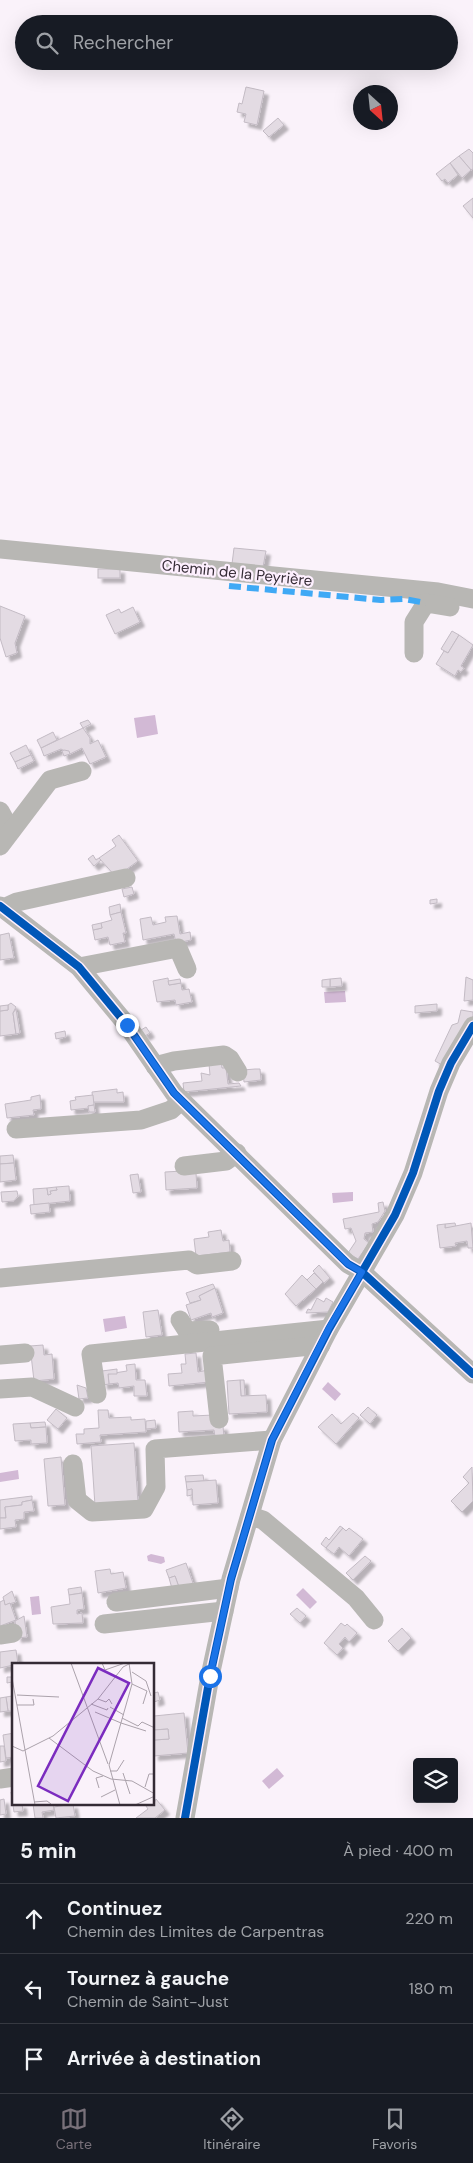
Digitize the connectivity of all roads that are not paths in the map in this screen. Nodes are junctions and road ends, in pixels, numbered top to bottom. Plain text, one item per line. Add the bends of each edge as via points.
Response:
1 (0, 549) edge
2 (473, 599) edge
3 (473, 610) edge
4 (414, 653) dead end
5 (82, 770) dead end
6 (0, 811) edge
7 (5, 839) edge
8 (126, 878) dead end
9 (2, 907) edge
10 (156, 943) dead end
11 (74, 964) junction
12 (187, 969) dead end
13 (473, 1026) edge
14 (155, 1066) junction
15 (238, 1072) dead end
16 (182, 1100) junction
17 (16, 1129) dead end
18 (237, 1153) junction
19 (184, 1166) dead end
20 (232, 1261) dead end
21 (362, 1272) junction
22 (0, 1278) edge
23 (180, 1320) dead end
24 (332, 1323) junction
25 (253, 1336) junction
26 (321, 1345) junction
27 (25, 1353) dead end
28 (0, 1355) edge
29 (203, 1366) dead end
30 (473, 1374) edge
31 (0, 1389) edge
32 (98, 1394) dead end
33 (75, 1407) dead end
34 (219, 1419) dead end
35 (272, 1440) junction
36 (73, 1464) dead end
37 (250, 1516) junction
38 (229, 1588) junction
39 (116, 1602) dead end
40 (224, 1610) junction
41 (374, 1620) dead end
42 (104, 1624) dead end
43 (185, 1818) edge

1 - 2 street, Chemin de la Peyrière via 438,592
3 - 4 street via 426,603 414,622
5 - 7 street via 50,780
6 - 7 street
8 - 9 street
9 - 11 street
10 - 11 street
11 - 12 street via 178,948
11 - 14 street via 127,1025
13 - 21 street via 439,1091 413,1172 395,1215
14 - 15 street via 224,1055
14 - 16 street
16 - 17 street via 171,1110 141,1120
16 - 18 street
18 - 19 street via 226,1161
18 - 21 street via 348,1264
20 - 22 street via 196,1264 189,1260
21 - 24 street
21 - 30 street
23 - 24 street via 187,1332
24 - 25 street
24 - 26 street
25 - 29 street via 231,1346 201,1349
25 - 32 street via 91,1354
26 - 34 street via 212,1356
26 - 35 street
27 - 28 street
31 - 33 street via 32,1387
35 - 36 street via 155,1449 156,1487 144,1509 92,1512 77,1500
35 - 37 street
37 - 38 street
37 - 41 street via 263,1520 356,1598
38 - 39 street
38 - 40 street
40 - 42 street
40 - 43 street

